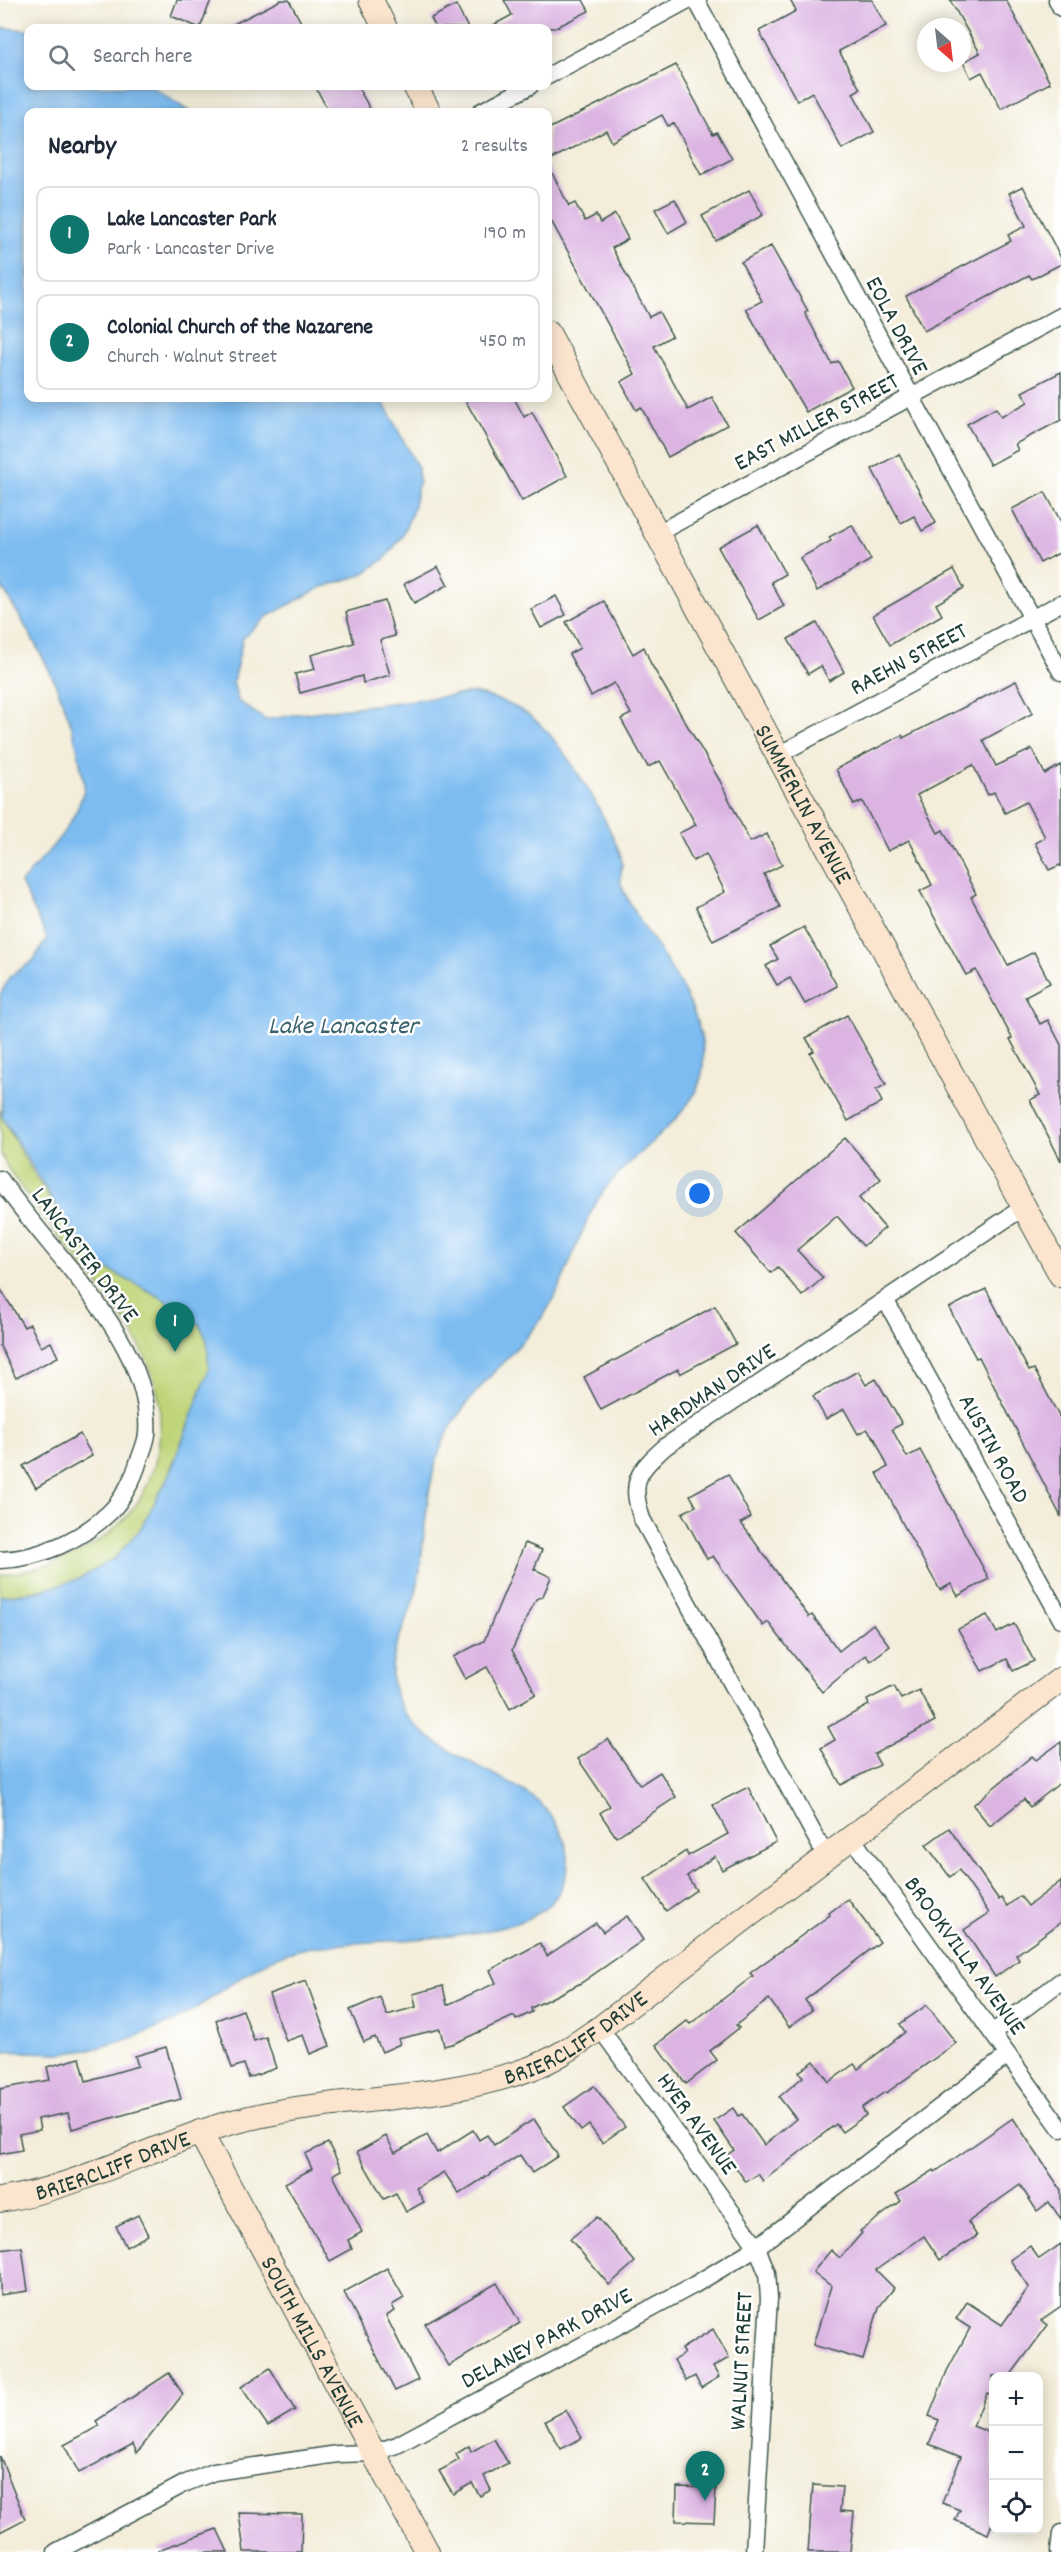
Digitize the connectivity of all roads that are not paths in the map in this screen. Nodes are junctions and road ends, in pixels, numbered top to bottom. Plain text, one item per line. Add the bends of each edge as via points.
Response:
1 (370, 0) edge
2 (688, 0) edge
3 (696, 0) edge
4 (1057, 0) edge
5 (1061, 8) edge
6 (383, 24) edge
7 (552, 74) edge
8 (417, 90) edge
9 (522, 90) edge
10 (427, 108) edge
11 (488, 108) edge
12 (1061, 316) edge
13 (552, 340) edge
14 (910, 397) junction
15 (656, 534) junction
16 (1061, 603) edge
17 (1032, 619) junction
18 (1061, 672) edge
19 (778, 755) junction
20 (0, 1179) edge
21 (1024, 1207) junction
22 (1061, 1275) edge
23 (886, 1301) junction
24 (0, 1560) edge
25 (1061, 1619) edge
26 (1061, 1679) edge
27 (852, 1838) junction
28 (827, 1858) junction
29 (1061, 1981) edge
30 (600, 2028) junction
31 (992, 2033) junction
32 (1008, 2055) junction
33 (1061, 2129) edge
34 (200, 2132) junction
35 (0, 2200) edge
36 (757, 2247) junction
37 (373, 2453) junction
38 (1061, 2534) edge
39 (56, 2552) edge
40 (427, 2552) edge
41 (754, 2552) edge
42 (1059, 2552) edge

1 - 6 street
2 - 7 street
3 - 14 street, EOLA DRIVE
4 - 5 street
8 - 10 street
9 - 11 street
12 - 14 street, EAST MILLER STREET
13 - 15 street, SUMMERLIN AVENUE
14 - 15 street, EAST MILLER STREET
14 - 17 street, EOLA DRIVE
15 - 19 street, SUMMERLIN AVENUE
16 - 17 street, RAEHN STREET
17 - 18 street, EOLA DRIVE
17 - 19 street, RAEHN STREET
19 - 21 street, SUMMERLIN AVENUE
20 - 24 street, LANCASTER DRIVE via 115,1328 135,1366 146,1400 147,1436 136,1471 117,1505 96,1525 57,1547
21 - 22 street, SUMMERLIN AVENUE
21 - 23 street, HARDMAN DRIVE
23 - 25 street, AUSTIN ROAD
23 - 28 street, HARDMAN DRIVE via 666,1446 647,1463 635,1482 634,1498 642,1519
26 - 27 street, BRIERCLIFF DRIVE
27 - 28 street, BRIERCLIFF DRIVE
27 - 31 street, BROOKVILLA AVENUE
28 - 30 street, BRIERCLIFF DRIVE
29 - 31 street
30 - 34 street, BRIERCLIFF DRIVE via 532,2068 493,2080 298,2107
30 - 36 street, HYER AVENUE
31 - 32 street, BROOKVILLA AVENUE
32 - 33 street, BROOKVILLA AVENUE
32 - 36 street, DELANEY PARK DRIVE
34 - 35 street, BRIERCLIFF DRIVE via 85,2178
34 - 37 street, SOUTH MILLS AVENUE
36 - 37 street, DELANEY PARK DRIVE via 397,2445
36 - 41 street, WALNUT STREET via 767,2273 769,2298
37 - 39 street, DELANEY PARK DRIVE via 338,2454 214,2472
37 - 40 street, SOUTH MILLS AVENUE
38 - 42 street

